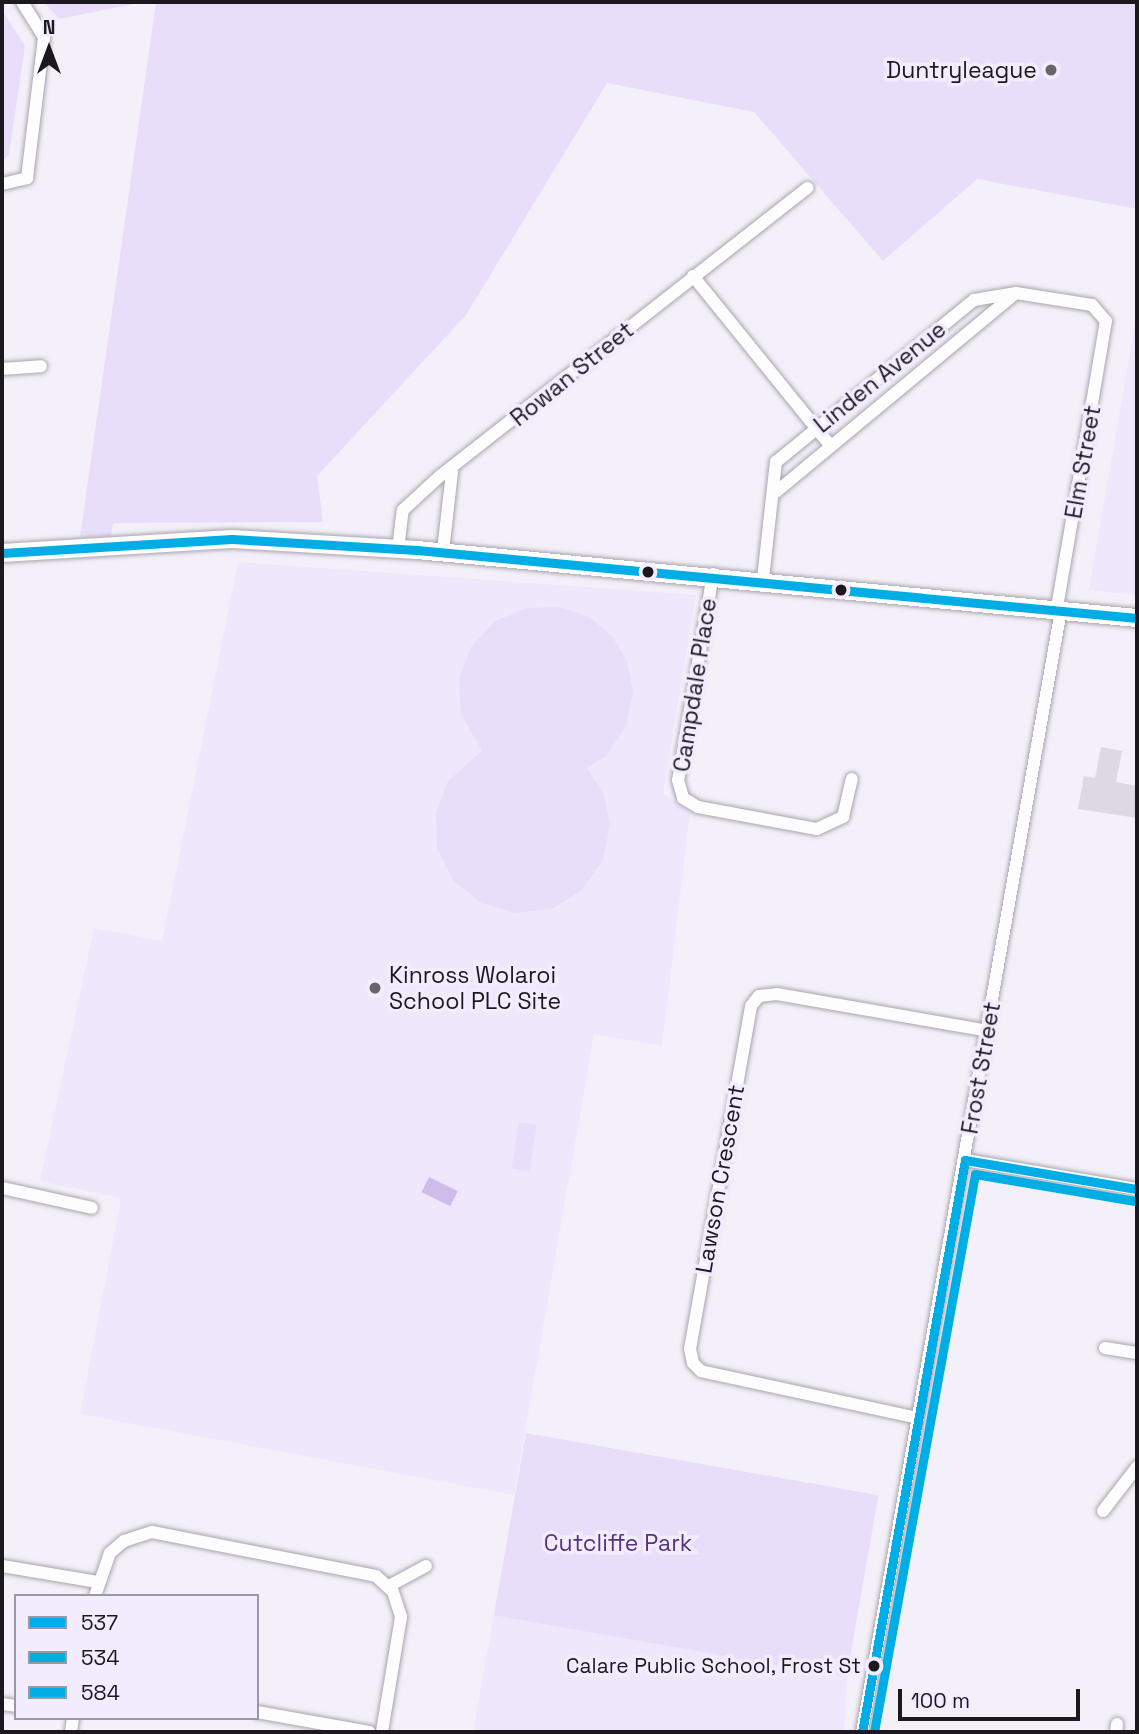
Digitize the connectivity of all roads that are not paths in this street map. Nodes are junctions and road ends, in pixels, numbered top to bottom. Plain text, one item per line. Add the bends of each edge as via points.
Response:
1 (22, 2) edge
2 (2, 184) edge
3 (807, 187) dead end
4 (693, 276) junction
5 (1016, 293) junction
6 (1104, 314) joint
7 (41, 366) dead end
8 (2, 369) edge
9 (815, 428) junction
10 (829, 444) junction
11 (452, 472) junction
12 (776, 492) junction
13 (398, 549) junction
14 (443, 551) junction
15 (2, 553) edge
16 (713, 574) junction
17 (763, 579) junction
18 (1059, 610) junction
19 (1137, 618) edge
20 (852, 779) dead end
21 (988, 1031) junction
22 (965, 1160) junction
23 (2, 1188) edge
24 (1137, 1189) edge
25 (92, 1208) dead end
26 (1105, 1348) dead end
27 (1137, 1353) edge
28 (918, 1418) junction
29 (1137, 1467) edge
30 (1103, 1511) dead end
31 (2, 1566) edge
32 (426, 1566) dead end
33 (98, 1582) junction
34 (389, 1586) junction
35 (95, 1594) edge
36 (259, 1713) edge
37 (369, 1732) edge
38 (382, 1732) edge
39 (862, 1732) edge

1 - 2 street via 44,37 27,178
3 - 4 street, Rowan Street
4 - 9 street
4 - 11 street, Rowan Street
5 - 6 street, Linden Avenue via 1092,305
5 - 9 street, Linden Avenue via 974,300
5 - 10 street, Linden Avenue
6 - 18 street, Elm Street via 1107,328
7 - 8 street
9 - 10 street
9 - 12 street, Linden Avenue via 776,463
10 - 12 street, Linden Avenue
11 - 13 street, Rowan Street via 403,510
11 - 14 street
12 - 17 street, Linden Avenue
13 - 14 main road
13 - 15 main road via 232,539
14 - 16 main road
16 - 17 main road
16 - 20 street, Campdale Place via 678,780 683,799 698,807 817,829 843,817
17 - 18 main road
18 - 19 main road
18 - 21 street, Frost Street
21 - 22 street, Frost Street
21 - 28 street, Lawson Crescent via 777,994 759,996 751,1006 690,1349 693,1363 701,1371
22 - 24 street
22 - 28 street, Frost Street
23 - 25 street
26 - 27 street
28 - 39 street, Frost Street
29 - 30 street
31 - 33 street
32 - 34 street
33 - 34 street via 116,1547 152,1532 357,1568
33 - 35 street
34 - 38 street via 401,1617
36 - 37 street

